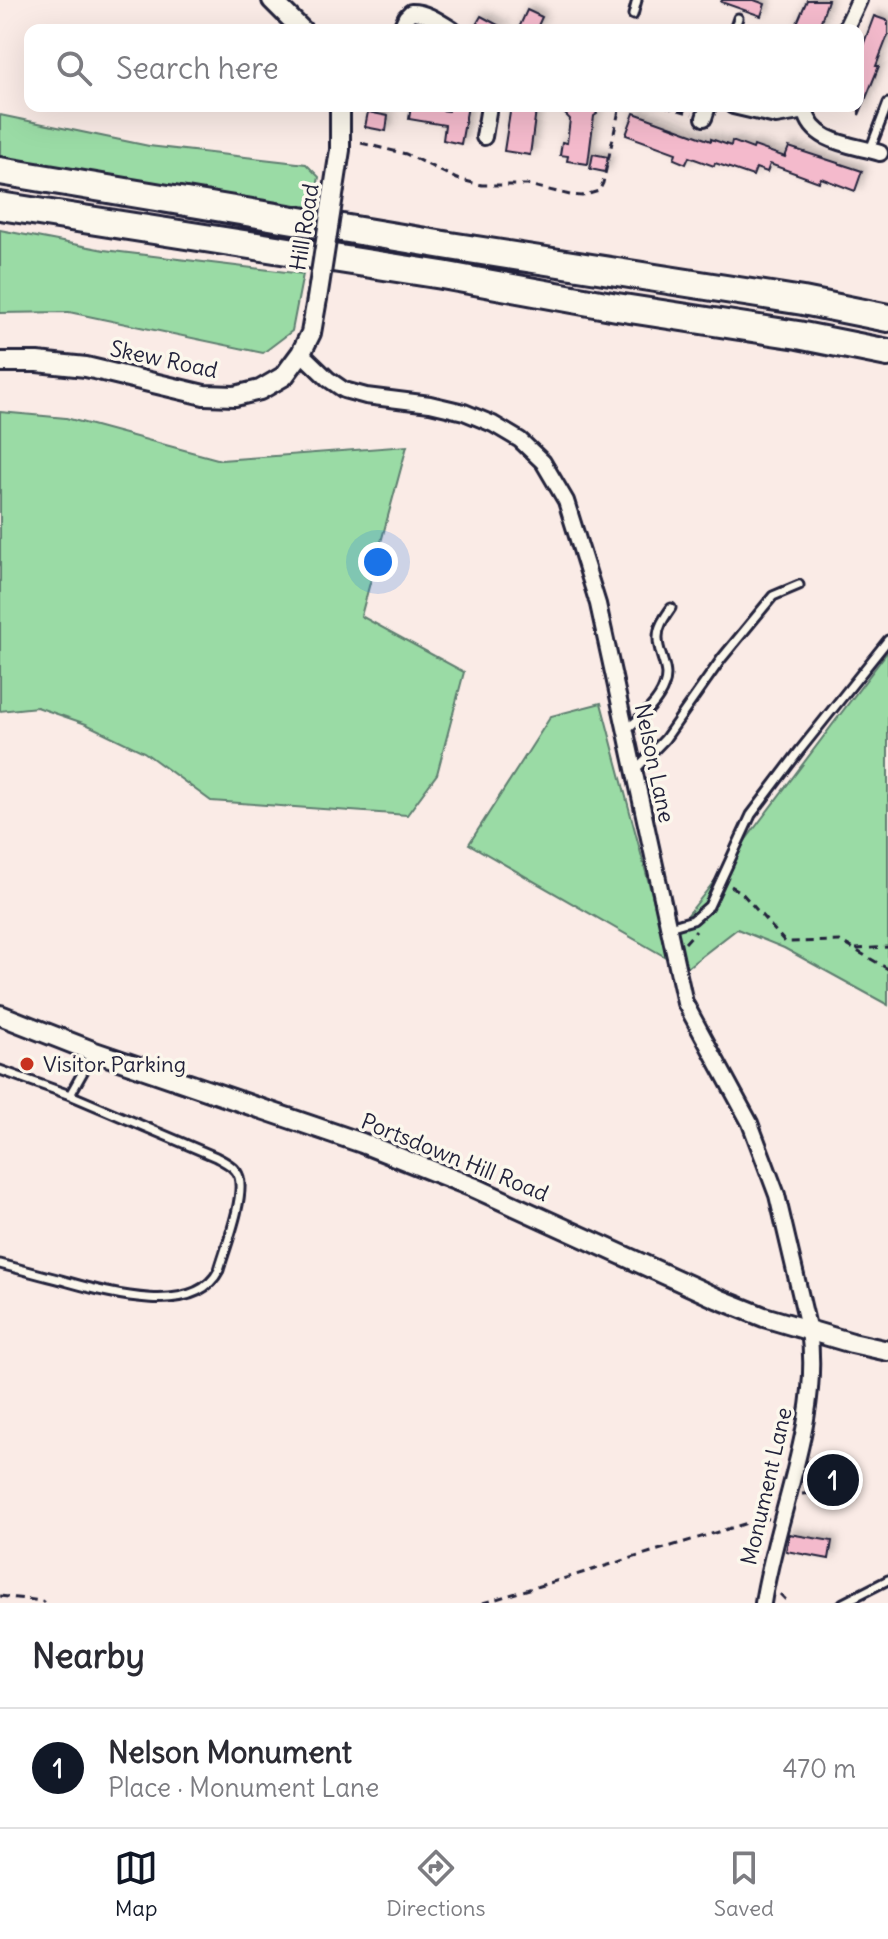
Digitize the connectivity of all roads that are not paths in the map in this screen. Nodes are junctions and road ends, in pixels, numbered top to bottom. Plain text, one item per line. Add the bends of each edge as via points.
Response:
1 (272, 0) edge
2 (637, 0) edge
3 (859, 0) edge
4 (633, 15) dead end
5 (738, 18) dead end
6 (296, 24) edge
7 (403, 24) edge
8 (442, 24) edge
9 (736, 24) edge
10 (848, 24) edge
11 (888, 103) edge
12 (340, 112) edge
13 (488, 112) edge
14 (759, 112) edge
15 (794, 112) edge
16 (808, 112) edge
17 (484, 137) dead end
18 (875, 152) joint
19 (0, 171) edge
20 (0, 206) edge
21 (888, 318) edge
22 (301, 353) junction
23 (888, 353) edge
24 (0, 362) edge
25 (799, 585) dead end
26 (671, 608) dead end
27 (888, 640) edge
28 (625, 731) junction
29 (634, 771) junction
30 (669, 927) junction
31 (0, 1015) edge
32 (92, 1051) junction
33 (0, 1070) edge
34 (70, 1095) junction
35 (0, 1264) edge
36 (809, 1331) junction
37 (888, 1351) edge
38 (888, 1580) edge
39 (763, 1603) edge
40 (843, 1603) edge

1 - 6 street
2 - 4 lane
3 - 10 street
5 - 9 lane
7 - 8 street via 411,12
11 - 18 lane
12 - 22 street, Hill Road, bridge via 340,150 317,299
13 - 17 street
14 - 15 street
16 - 18 street via 808,121 826,137
19 - 21 highway
20 - 23 highway via 442,275
22 - 24 street, Skew Road via 284,376 235,396 204,395 86,367
22 - 28 street, Nelson Lane via 344,390 464,412 520,440 543,462 566,501 598,604
25 - 29 lane via 773,596 665,739
26 - 28 lane via 658,637 665,686
27 - 30 lane via 751,815 709,906 693,920
28 - 29 street, Nelson Lane
29 - 30 street, Nelson Lane
30 - 36 street, Nelson Lane via 685,1003 750,1123 777,1195
31 - 32 street, Portsdown Hill Road
32 - 34 lane
32 - 36 street, Portsdown Hill Road via 362,1143 459,1181 719,1299
33 - 34 lane
34 - 35 lane via 231,1165 239,1175 238,1203 219,1270 214,1280 186,1295 153,1298
36 - 37 street, Portsdown Hill Road
36 - 39 street, Monument Lane via 807,1416
38 - 40 lane

